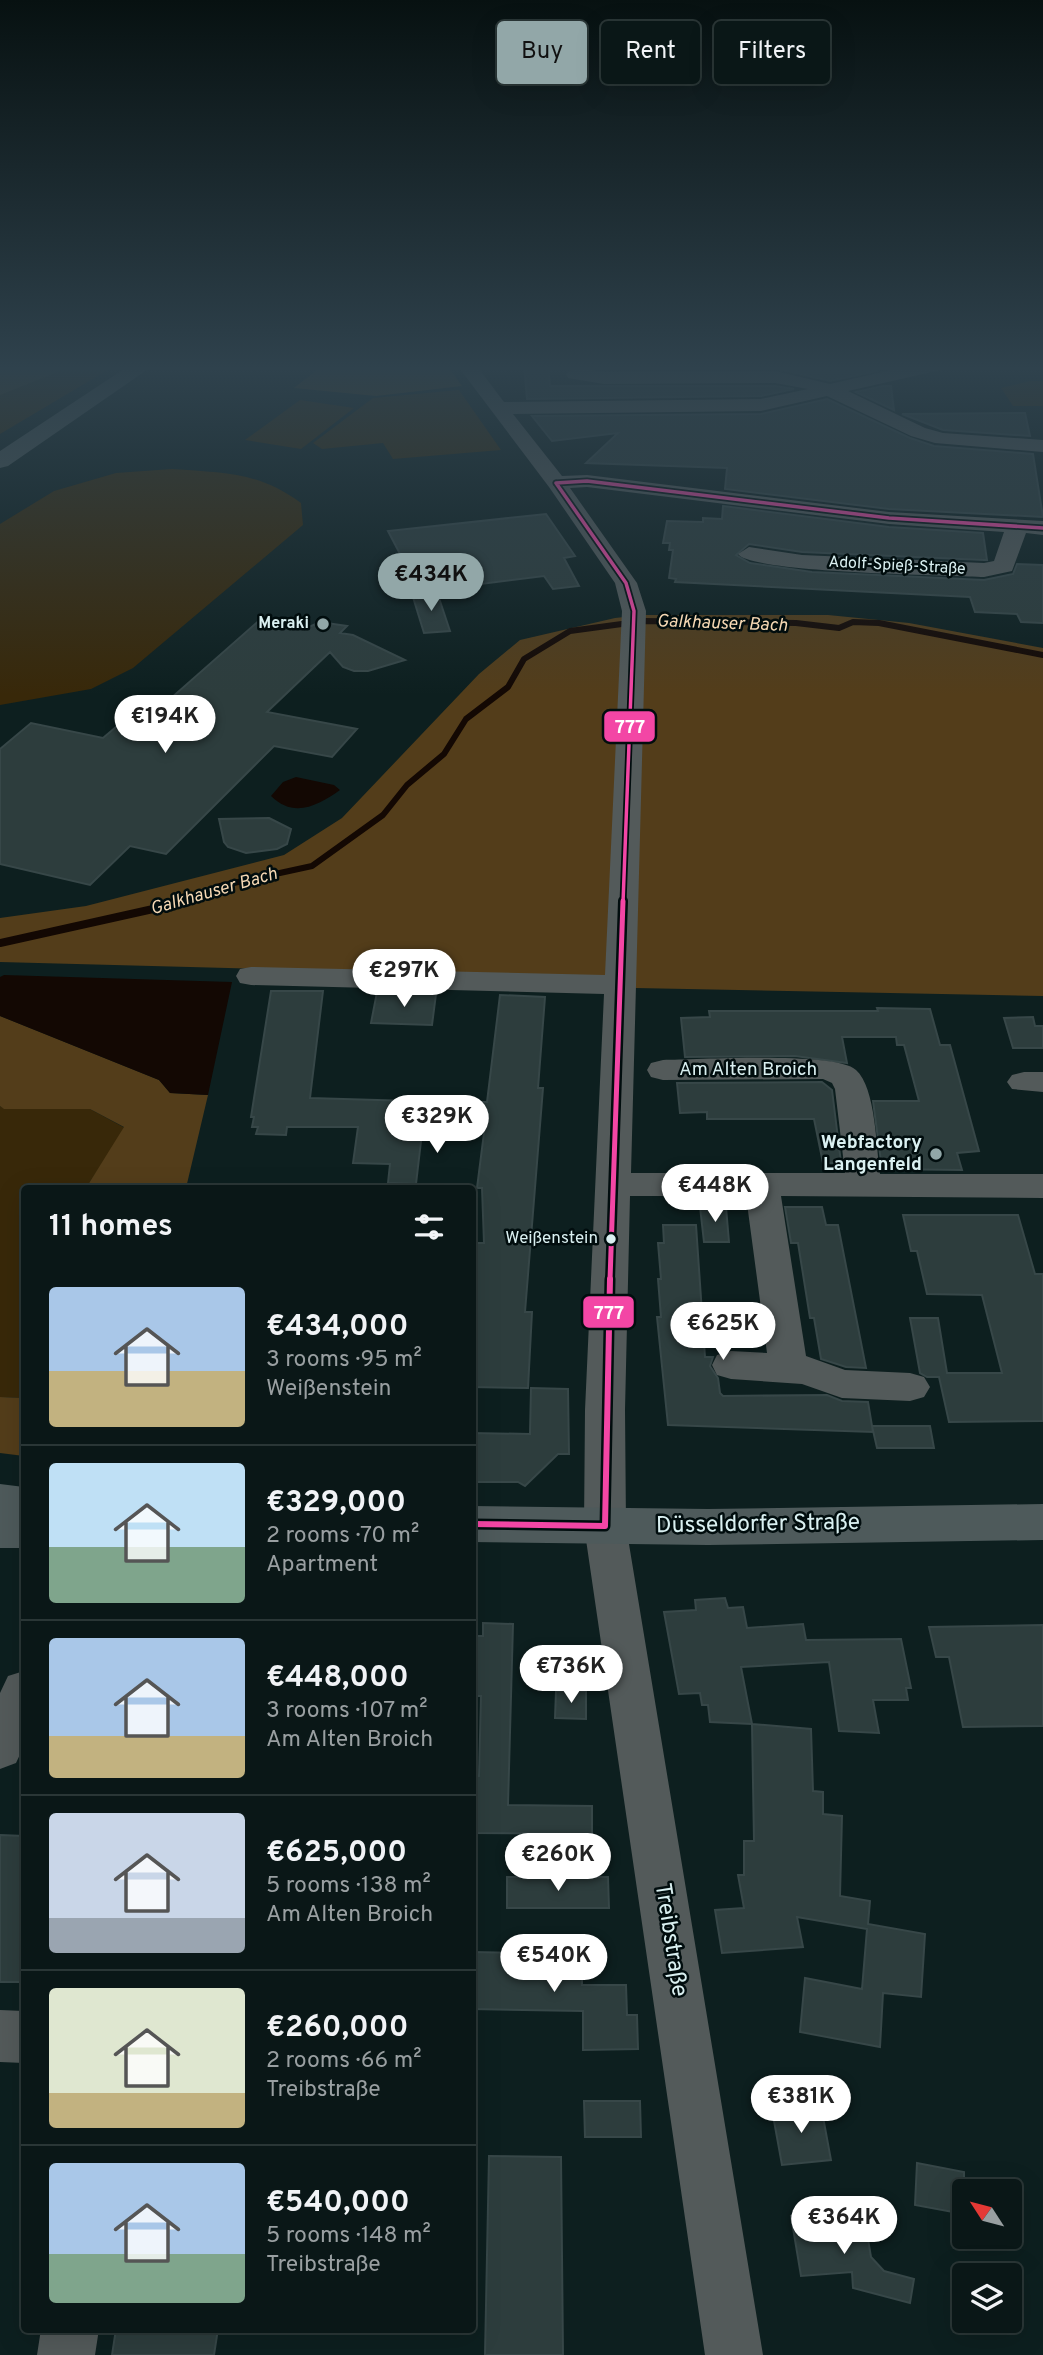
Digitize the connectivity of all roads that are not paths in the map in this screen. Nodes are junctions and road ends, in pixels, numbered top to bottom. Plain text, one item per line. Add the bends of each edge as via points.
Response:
1 (550, 475) edge
2 (556, 483) junction
3 (1017, 527) junction
4 (1043, 528) edge
5 (749, 554) dead end
6 (251, 976) dead end
7 (622, 985) junction
8 (663, 1070) dead end
9 (613, 1184) junction
10 (762, 1185) junction
11 (864, 1186) junction
12 (1043, 1186) edge
13 (731, 1365) dead end
14 (788, 1367) junction
15 (910, 1387) dead end
16 (0, 1502) edge
17 (21, 1505) edge
18 (1043, 1522) edge
19 (476, 1524) edge
20 (605, 1526) junction
21 (0, 1530) edge
22 (21, 1530) edge
23 (21, 1697) edge
24 (0, 1749) edge
25 (0, 2036) edge
26 (21, 2037) edge
27 (69, 2333) edge
28 (65, 2355) edge
29 (734, 2355) edge

1 - 2 street
2 - 3 street via 587,481 889,518
2 - 7 street via 626,583 633,624
3 - 4 street
3 - 5 street, Adolf-Spieß-Straße via 1003,566 984,570 802,562
6 - 7 street
7 - 9 street
8 - 11 street, Am Alten Broich via 827,1069 844,1076 852,1089
9 - 10 street
9 - 20 street
10 - 11 street
10 - 14 street
11 - 12 street
13 - 14 street
14 - 15 street via 842,1384
16 - 17 main road
18 - 20 main road, Düsseldorfer Straße
19 - 20 main road, Düsseldorfer Straße
20 - 29 street, Treibstraße
21 - 22 main road
23 - 24 street
25 - 26 street
27 - 28 street

